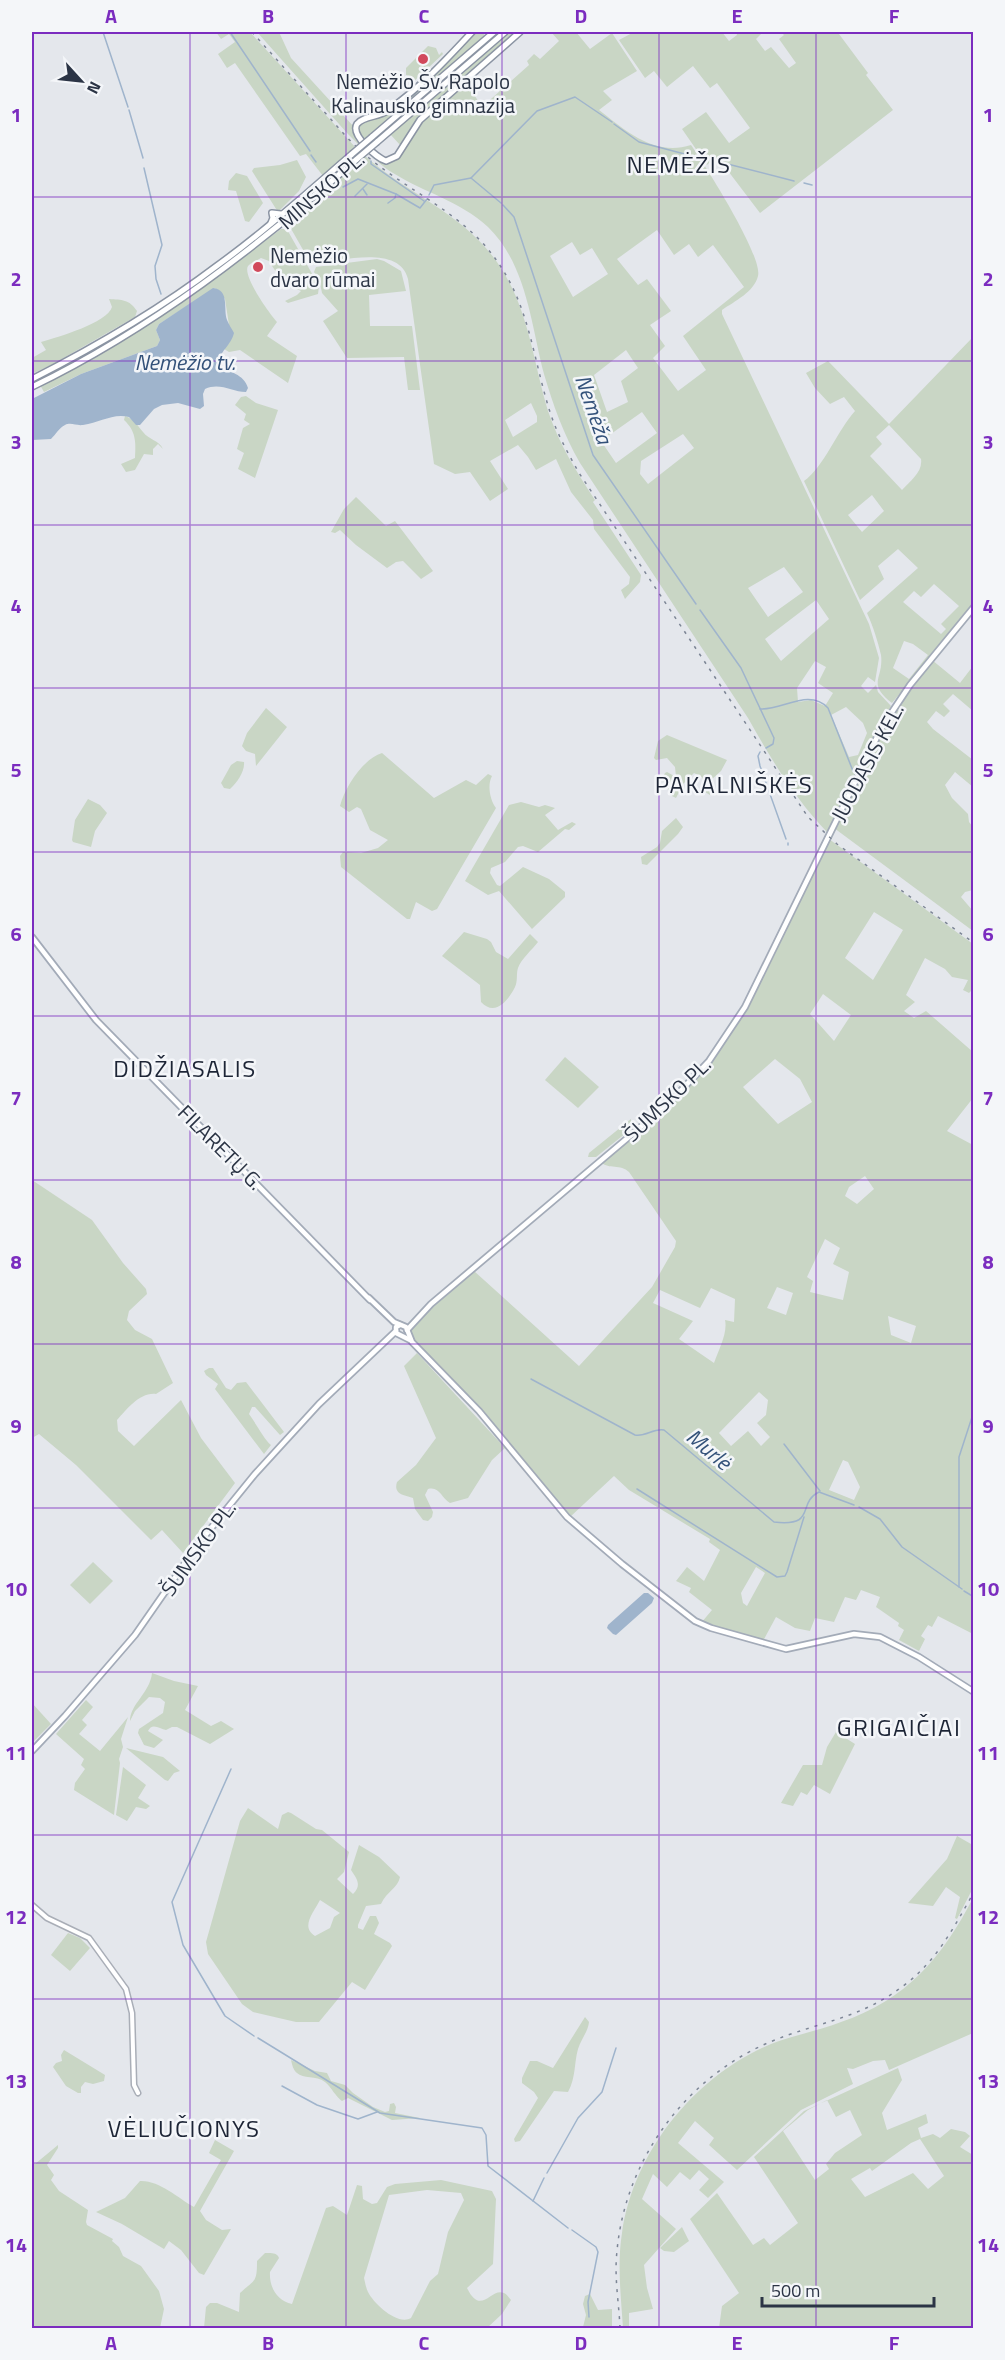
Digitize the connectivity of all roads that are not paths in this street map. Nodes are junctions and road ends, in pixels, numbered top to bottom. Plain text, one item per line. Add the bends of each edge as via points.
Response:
1 (472, 32) edge
2 (485, 32) edge
3 (494, 32) edge
4 (505, 32) edge
5 (520, 32) edge
6 (484, 40) junction
7 (32, 379) edge
8 (32, 387) edge
9 (974, 607) edge
10 (829, 835) joint
11 (32, 937) edge
12 (401, 1331) junction
13 (974, 1692) edge
14 (32, 1751) edge
15 (32, 1905) edge
16 (138, 2093) dead end

1 - 5 highway via 399,101 384,113 357,124 358,136 380,158 394,159 420,120
2 - 6 highway
3 - 6 highway, MINSKO PL.
4 - 8 highway, MINSKO PL., bridge via 260,242 200,287 107,346
6 - 7 highway, MINSKO PL., bridge via 219,265 145,316
9 - 10 main road, JUODASIS KEL. via 894,706
10 - 12 main road, ŠUMSKO PL. via 745,1007 701,1071 663,1108
11 - 12 main road, FILARETŲ G. via 96,1020
12 - 13 main road, FILARETŲ G. via 479,1411 567,1517 695,1621 786,1649 854,1634 880,1637
12 - 14 main road, ŠUMSKO PL. via 320,1404 255,1474 199,1543 140,1628
15 - 16 main road via 47,1918 86,1936 126,1989 132,2007 134,2085

